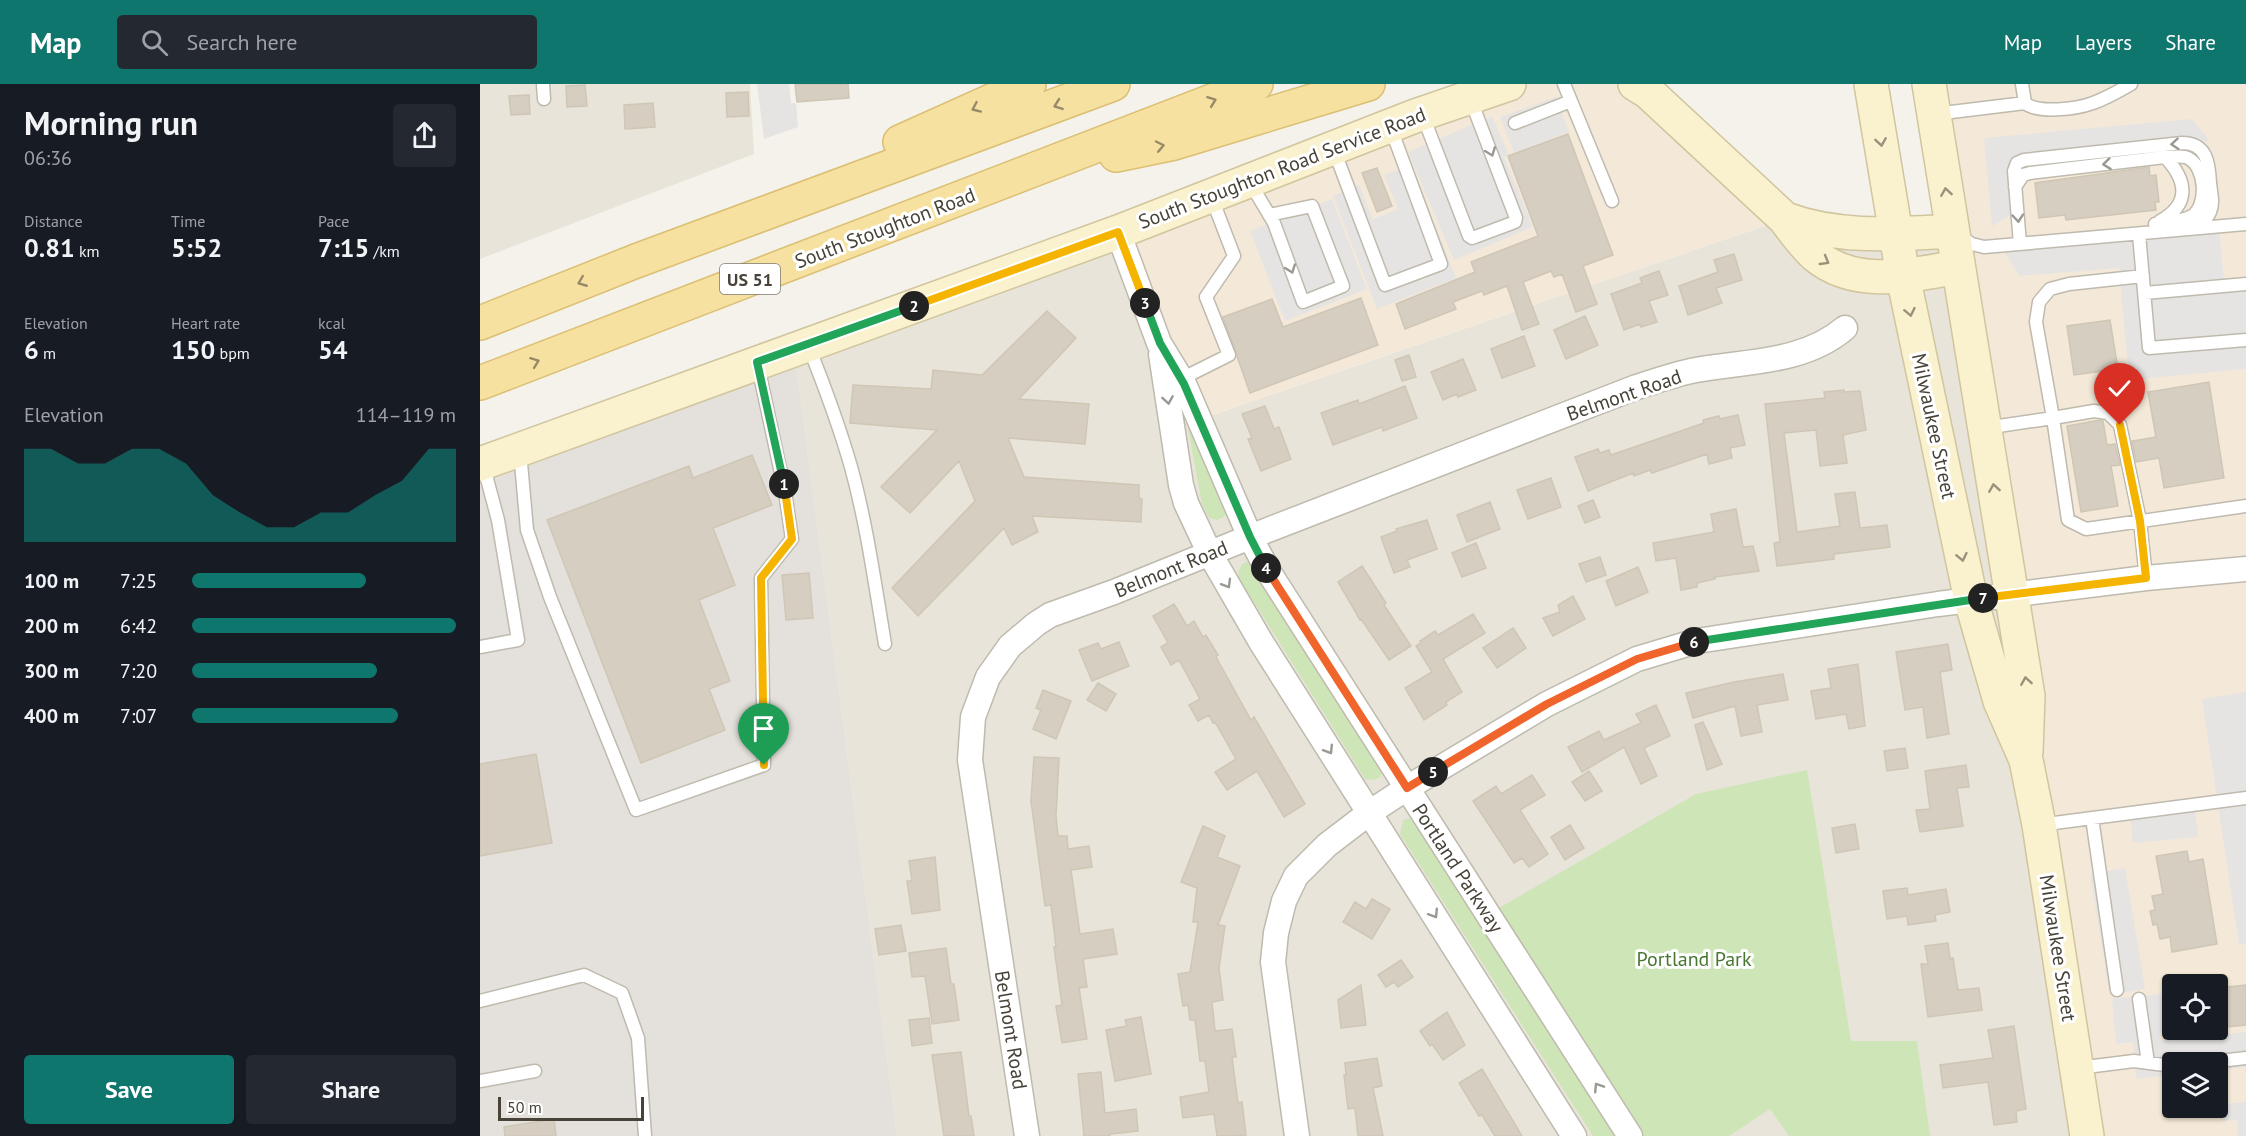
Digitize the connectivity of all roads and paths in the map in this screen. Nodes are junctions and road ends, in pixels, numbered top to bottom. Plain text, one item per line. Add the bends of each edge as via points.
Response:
1 (543, 84) edge
2 (1029, 84) edge
3 (1113, 84) edge
4 (1256, 84) edge
5 (1368, 84) edge
6 (1509, 84) edge
7 (1564, 84) edge
8 (1635, 84) edge
9 (1871, 84) edge
10 (2022, 84) edge
11 (2131, 84) edge
12 (1470, 97) junction
13 (544, 99) dead end
14 (1931, 99) edge
15 (1571, 101) junction
16 (2025, 103) junction
17 (1422, 113) junction
18 (1515, 123) dead end
19 (1390, 125) junction
20 (1333, 147) junction
21 (2165, 157) junction
22 (1020, 176) junction
23 (1249, 180) junction
24 (2015, 187) junction
25 (1210, 195) junction
26 (1611, 201) dead end
27 (1269, 215) junction
28 (1785, 219) junction
29 (2155, 224) junction
30 (2246, 224) edge
31 (2188, 229) junction
32 (1952, 231) junction
33 (1118, 232) junction
34 (1896, 234) junction
35 (2139, 234) junction
36 (2041, 242) junction
37 (2020, 244) junction
38 (636, 261) junction
39 (1958, 267) junction
40 (1903, 276) junction
41 (2143, 276) junction
42 (2246, 284) edge
43 (2145, 293) junction
44 (480, 323) edge
45 (1845, 328) dead end
46 (2246, 340) edge
47 (1160, 343) junction
48 (808, 344) junction
49 (757, 362) junction
50 (1181, 379) junction
51 (480, 383) edge
52 (2052, 418) junction
53 (1984, 429) junction
54 (520, 449) junction
55 (481, 464) edge
56 (2246, 506) edge
57 (2140, 521) junction
58 (1250, 537) junction
59 (1209, 555) junction
60 (2246, 569) edge
61 (2146, 578) junction
62 (2012, 593) junction
63 (1971, 600) junction
64 (885, 644) dead end
65 (480, 647) edge
66 (2026, 760) junction
67 (1407, 788) junction
68 (2246, 798) edge
69 (1369, 813) junction
70 (2092, 818) junction
71 (2039, 825) junction
72 (2117, 990) dead end
73 (2139, 999) dead end
74 (480, 1001) edge
75 (2246, 1058) edge
76 (2228, 1060) edge
77 (2148, 1063) junction
78 (2162, 1065) edge
79 (2076, 1068) junction
80 (535, 1071) dead end
81 (480, 1080) edge
82 (645, 1136) edge
83 (1027, 1136) edge
84 (1297, 1136) edge
85 (1574, 1136) edge
86 (1630, 1136) edge
87 (2087, 1136) edge

1 - 13 lane
2 -> 38 main road
3 -> 38 main road
22 -> 4 main road, South Stoughton Road / US 51
22 -> 5 main road via 1174,143
6 - 12 street, South Stoughton Road Service Road
7 - 15 lane
8 - 28 street
9 -> 34 street, Milwaukee Street
10 - 16 lane
11 - 16 lane via 2091,104 2056,110 2031,108
12 - 17 street, South Stoughton Road Service Road
12 -> 17 lane via 1516,218 1515,222 1475,237 1469,236
14 - 16 lane
32 -> 14 street, Milwaukee Street
15 - 18 lane
15 - 26 lane
17 - 19 street, South Stoughton Road Service Road
19 - 20 street, South Stoughton Road Service Road
19 - 20 lane via 1441,264 1385,285
20 - 23 street, South Stoughton Road Service Road
21 -> 24 lane via 2030,172
21 - 29 lane via 2179,173 2183,192 2172,215
21 - 29 lane via 2182,156 2194,163 2200,173 2202,204 2186,219
51 -> 22 main road, South Stoughton Road / US 51
23 - 25 street, South Stoughton Road Service Road
23 - 27 lane
31 -> 24 lane via 2202,223 2212,206 2209,162 2193,144 2020,161 2014,167
24 -> 37 lane
25 - 33 street, South Stoughton Road Service Road
25 - 50 lane via 1234,255 1206,297 1229,355
27 -> 27 lane via 1303,302 1343,286 1312,206
28 - 34 street via 1808,228 1850,234
28 -> 40 street via 1802,243 1832,265 1879,278
29 - 36 lane via 2051,234
30 - 31 lane
31 - 35 lane
32 - 34 street
32 - 37 lane via 1984,247
32 - 39 street, Milwaukee Street
33 - 47 street, Portland Parkway
33 - 48 street, South Stoughton Road Service Road
34 - 40 street, Milwaukee Street
35 - 36 lane
35 - 41 lane
36 - 37 lane
38 -> 44 main road
39 - 40 street
39 - 53 street, Milwaukee Street
40 -> 63 street, Milwaukee Street
41 - 43 lane
41 - 52 lane via 2069,284 2050,289 2039,302 2036,322
42 - 43 lane
43 - 46 lane via 2150,348
45 - 58 street, Belmont Road via 1817,347 1787,356 1696,370 1634,388
47 - 50 street, Portland Parkway
47 -> 59 street, Portland Parkway via 1181,485
48 - 49 street, South Stoughton Road Service Road
48 - 64 lane via 851,468
49 - 54 street, South Stoughton Road Service Road
49 - 54 lane via 792,539 761,578 764,765 636,810 527,530
50 - 58 street, Portland Parkway
52 - 53 lane
52 - 57 lane via 2094,411 2108,413 2120,425
52 - 57 lane via 2068,520 2086,529
62 -> 53 street, Milwaukee Street
54 - 55 street, South Stoughton Road Service Road
55 - 65 lane via 498,520 518,640
56 - 57 lane
57 - 61 lane
58 - 59 street, Belmont Road
58 - 67 street, Portland Parkway
59 -> 69 street, Portland Parkway
59 - 83 street, Belmont Road via 1050,615 1016,640 1000,659 979,697 973,717 970,760
60 - 61 street
61 - 62 street
62 - 63 street
66 -> 62 street, Milwaukee Street via 2028,696
63 - 66 street, Milwaukee Street via 2000,701
63 - 67 street via 1697,641 1637,659 1547,704
66 - 71 street, Milwaukee Street
67 - 69 street
86 -> 67 street, Portland Parkway
68 - 70 lane
69 - 84 street via 1327,845 1296,876 1284,900 1273,946
69 -> 85 street, Portland Parkway
70 - 71 lane
70 - 72 lane
71 - 79 street, Milwaukee Street
73 - 77 lane
74 - 82 lane via 584,975 622,993 638,1038
75 - 76 lane
77 - 78 lane
77 - 79 lane
79 - 87 street, Milwaukee Street
80 - 81 lane

